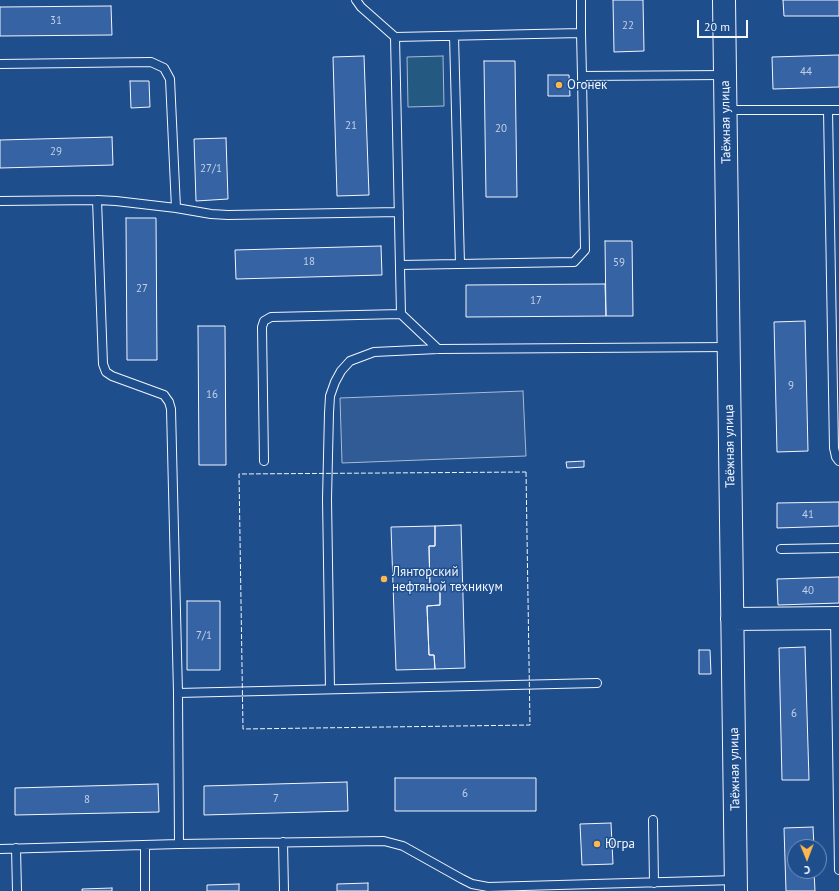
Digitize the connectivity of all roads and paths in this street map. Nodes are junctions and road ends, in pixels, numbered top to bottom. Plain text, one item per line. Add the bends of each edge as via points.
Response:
1 (356, 0) edge
2 (581, 0) edge
3 (724, 0) edge
4 (582, 33) junction
5 (454, 36) junction
6 (395, 37) junction
7 (0, 64) edge
8 (725, 75) junction
9 (582, 76) junction
10 (726, 110) junction
11 (828, 110) junction
12 (839, 110) edge
13 (97, 200) junction
14 (0, 201) edge
15 (176, 208) junction
16 (399, 212) junction
17 (460, 264) junction
18 (400, 265) junction
19 (401, 314) junction
20 (728, 347) junction
21 (438, 349) junction
22 (839, 460) edge
23 (264, 461) dead end
24 (839, 548) edge
25 (781, 550) dead end
26 (837, 618) edge
27 (732, 619) junction
28 (597, 683) dead end
29 (330, 689) junction
30 (178, 693) junction
31 (653, 820) dead end
32 (283, 842) junction
33 (179, 844) junction
34 (144, 845) junction
35 (16, 848) junction
36 (0, 849) edge
37 (839, 870) edge
38 (654, 883) junction
39 (736, 886) edge
40 (621, 887) edge
41 (488, 889) edge
42 (17, 891) edge
43 (145, 891) edge
44 (284, 891) edge

1 - 6 lane via 361,8
2 - 4 lane
3 - 8 street, Таёжная улица
4 - 5 lane
4 - 9 lane
5 - 6 lane
5 - 17 lane
6 - 16 lane
7 - 15 lane via 151,62 164,68 170,79
8 - 9 lane
8 - 10 street, Таёжная улица
9 - 17 lane via 585,250 574,262
10 - 11 lane
10 - 20 street, Таёжная улица
11 - 12 lane
11 - 22 lane via 834,448
13 - 14 lane
13 - 15 lane
13 - 30 lane via 104,368 112,376 164,396 171,409
15 - 16 lane via 228,216
16 - 18 lane
17 - 18 lane
18 - 19 lane
19 - 21 lane
19 - 23 lane via 271,317 264,321
20 - 21 lane
20 - 27 street, Таёжная улица
21 - 29 lane via 374,352 359,357 350,361 341,371 330,396 327,499
24 - 25 lane
26 - 27 street
26 - 37 lane
27 - 39 street, Таёжная улица
28 - 29 lane
29 - 30 lane
30 - 33 lane
31 - 38 lane
32 - 33 lane
32 - 41 lane via 384,841 402,846 472,884
32 - 44 lane
33 - 34 lane
34 - 35 lane
34 - 43 lane
35 - 36 lane
35 - 42 lane
38 - 39 lane
38 - 40 lane
40 - 41 lane

